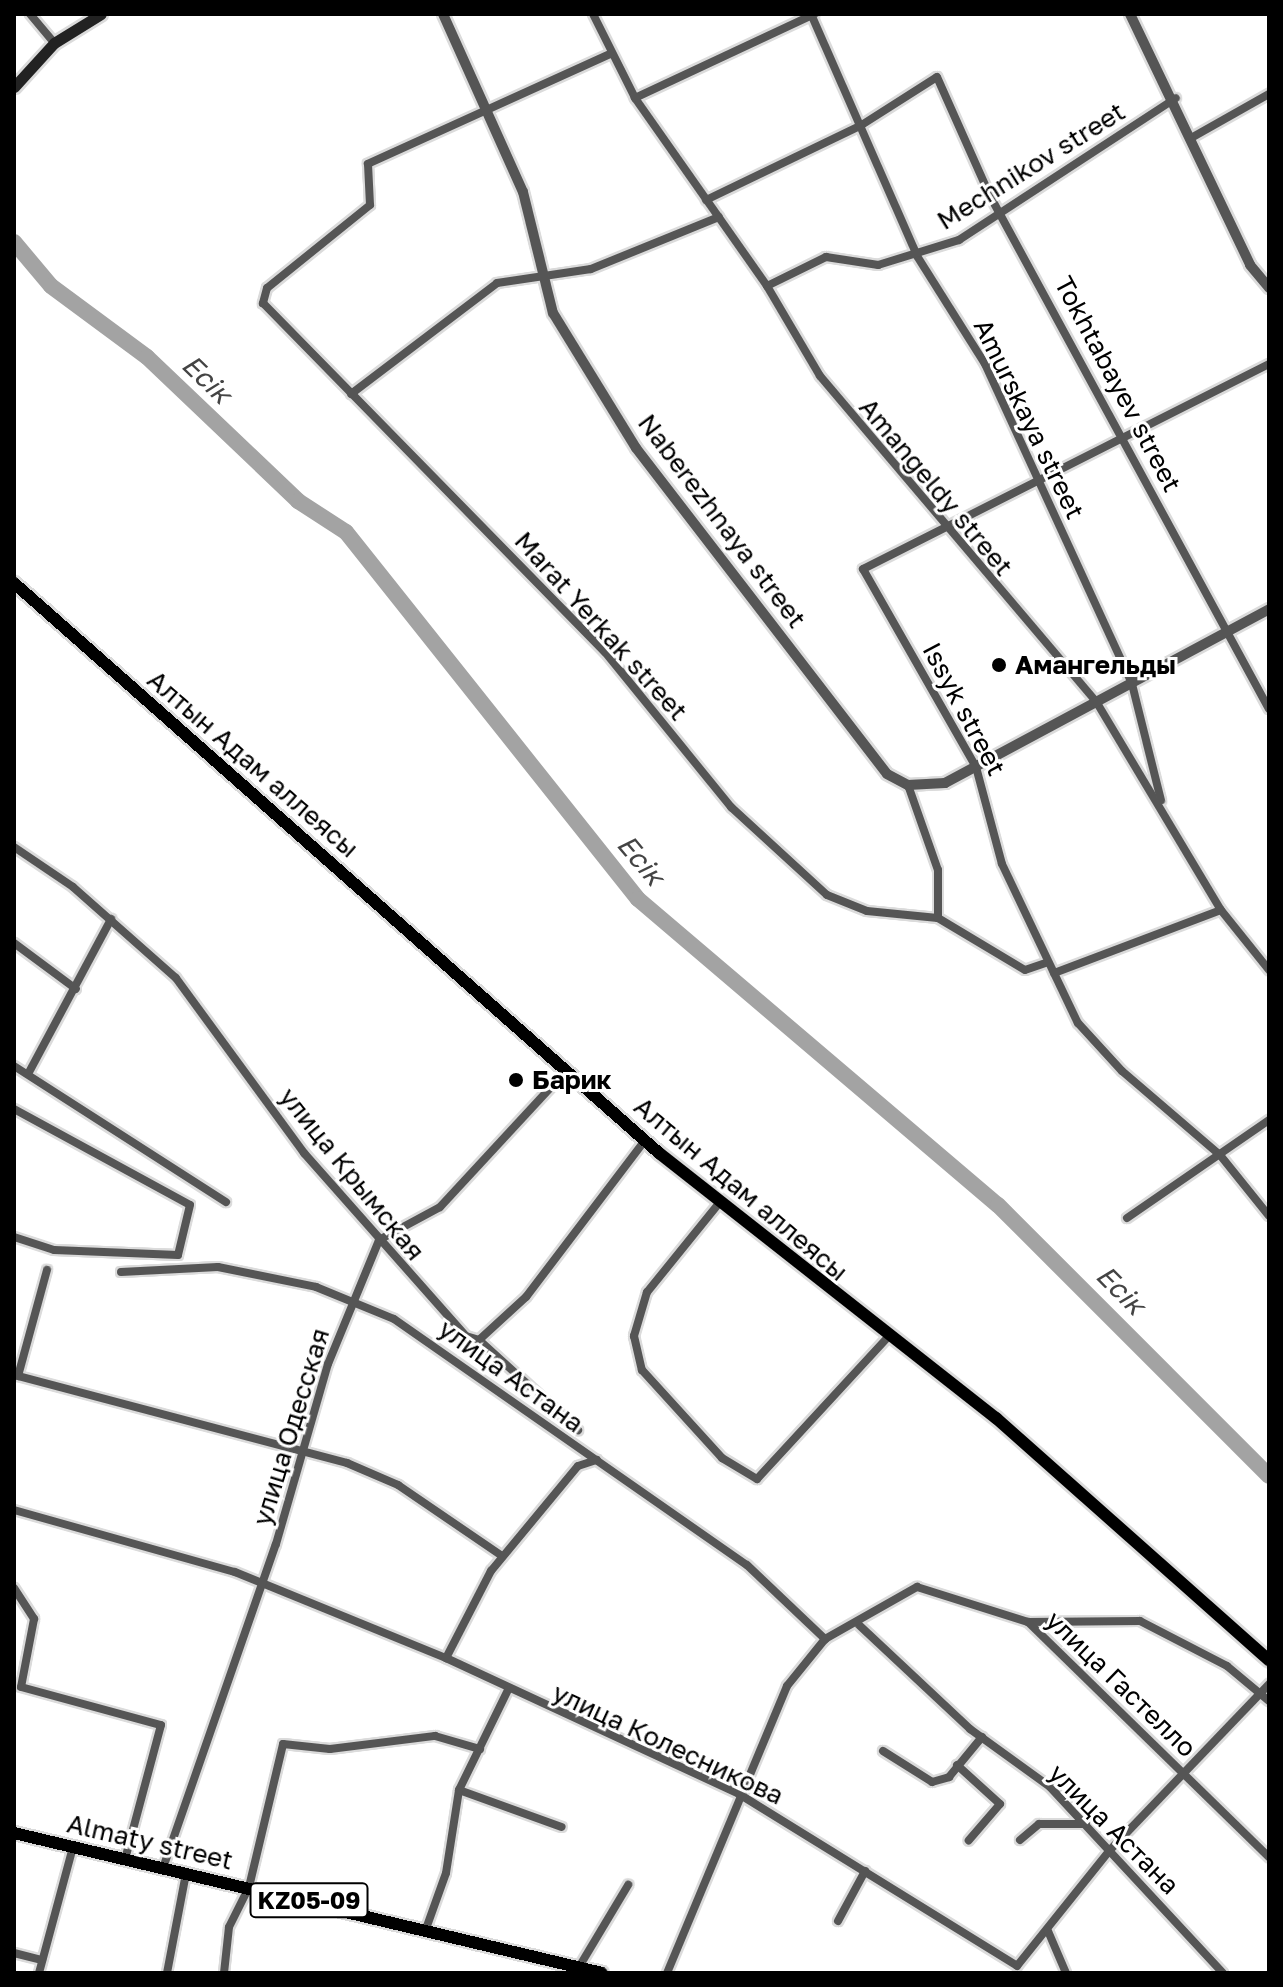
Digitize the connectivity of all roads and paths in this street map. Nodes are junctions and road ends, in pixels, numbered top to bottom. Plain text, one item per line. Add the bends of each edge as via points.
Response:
1 (30, 14) edge
2 (101, 14) edge
3 (443, 14) edge
4 (593, 14) edge
5 (1130, 14) edge
6 (812, 15) edge
7 (54, 43) junction
8 (610, 54) junction
9 (14, 87) edge
10 (1269, 94) edge
11 (635, 98) junction
12 (1176, 98) junction
13 (483, 108) junction
14 (860, 126) junction
15 (1191, 138) junction
16 (706, 200) junction
17 (1001, 212) junction
18 (719, 217) junction
19 (917, 256) junction
20 (539, 279) junction
21 (767, 286) junction
22 (1269, 288) edge
23 (1269, 364) edge
24 (351, 394) junction
25 (1127, 438) junction
26 (1041, 482) junction
27 (944, 528) junction
28 (14, 583) edge
29 (1269, 609) edge
30 (1224, 634) junction
31 (1132, 684) junction
32 (1097, 703) junction
33 (1269, 709) edge
34 (976, 767) junction
35 (908, 785) junction
36 (1164, 810) junction
37 (14, 847) edge
38 (1221, 910) junction
39 (938, 918) junction
40 (111, 919) junction
41 (14, 943) edge
42 (1048, 962) junction
43 (1269, 970) edge
44 (1054, 973) junction
45 (76, 989) junction
46 (14, 1066) edge
47 (566, 1071) junction
48 (28, 1074) junction
49 (14, 1109) edge
50 (1269, 1120) edge
51 (645, 1140) junction
52 (1220, 1155) junction
53 (226, 1202) dead end
54 (720, 1202) junction
55 (1269, 1216) edge
56 (1127, 1218) dead end
57 (14, 1237) edge
58 (379, 1240) junction
59 (47, 1270) dead end
60 (121, 1272) dead end
61 (353, 1300) junction
62 (887, 1338) junction
63 (479, 1340) junction
64 (16, 1376) edge
65 (578, 1430) dead end
66 (302, 1447) junction
67 (597, 1460) junction
68 (14, 1510) edge
69 (502, 1556) junction
70 (259, 1583) junction
71 (14, 1588) edge
72 (1028, 1622) junction
73 (859, 1625) junction
74 (825, 1639) junction
75 (446, 1658) junction
76 (1269, 1660) edge
77 (1269, 1684) edge
78 (508, 1690) junction
79 (1261, 1694) junction
80 (1269, 1701) edge
81 (982, 1737) junction
82 (480, 1749) junction
83 (883, 1751) dead end
84 (957, 1765) junction
85 (1185, 1772) junction
86 (459, 1790) junction
87 (739, 1794) junction
88 (1086, 1824) junction
89 (562, 1827) dead end
90 (14, 1833) edge
91 (969, 1840) dead end
92 (1020, 1840) dead end
93 (73, 1847) junction
94 (1110, 1850) junction
95 (1269, 1857) edge
96 (125, 1859) junction
97 (163, 1868) junction
98 (865, 1871) junction
99 (186, 1873) junction
100 (628, 1885) dead end
101 (249, 1887) junction
102 (838, 1921) dead end
103 (427, 1926) junction
104 (1048, 1931) junction
105 (14, 1953) edge
106 (42, 1960) junction
107 (579, 1967) junction
108 (39, 1973) edge
109 (167, 1973) edge
110 (224, 1973) edge
111 (602, 1973) edge
112 (667, 1973) edge
113 (1066, 1973) edge
114 (1223, 1973) edge

1 - 7 street
2 - 7 main road
3 - 13 street, Naberezhnaya street
4 - 8 street, Amangeldy street
5 - 12 street
6 - 11 street
6 - 14 street, Amurskaya street
7 - 9 main road
8 - 11 street, Amangeldy street
8 - 13 street
10 - 15 street
11 - 16 street, Amangeldy street
12 - 15 street
12 - 17 street, Mechnikov street
13 - 20 street, Naberezhnaya street via 523,192
13 - 24 street, Marat Yerkak street via 368,164 370,205 267,288 263,303
14 - 16 street
14 - 17 street, Tokhtabayev street via 937,77
14 - 19 street, Amurskaya street
15 - 22 street via 1250,265
16 - 18 street, Amangeldy street
17 - 19 street, Mechnikov street
17 - 25 street, Tokhtabayev street
18 - 20 street via 637,255
18 - 21 street, Amangeldy street
19 - 21 street, Mechnikov street via 878,265 826,257
19 - 26 street, Amurskaya street via 985,364
20 - 24 street via 520,277 473,294
20 - 35 street, Naberezhnaya street via 636,448 887,774
21 - 27 street, Amangeldy street via 820,376
23 - 25 street
24 - 39 street, Marat Yerkak street via 605,652 731,807 827,895 867,911
25 - 26 street
25 - 30 street, Tokhtabayev street
26 - 27 street
26 - 31 street, Amurskaya street
27 - 32 street, Amangeldy street
27 - 34 street, Issyk street via 863,569
28 - 47 main road, Алтын Адам аллеясы
29 - 30 street
30 - 31 street
30 - 33 street, Tokhtabayev street
31 - 32 street
31 - 36 street, Amurskaya street
32 - 34 street
32 - 36 street, Amangeldy street
34 - 35 street via 937,785
34 - 42 street, Issyk street via 1002,864
35 - 39 street via 938,870
36 - 38 street, Amangeldy street
37 - 40 street, улица Крымская
38 - 43 street, Amangeldy street
38 - 44 street
39 - 42 street via 1025,970
40 - 45 street
40 - 58 street, улица Крымская via 176,978 304,1153
41 - 45 street
42 - 44 street, Issyk street
44 - 52 street via 1095,1047
45 - 48 street
46 - 48 street
47 - 51 main road, Алтын Адам аллеясы
47 - 58 street via 440,1207
48 - 53 street
49 - 57 street via 190,1205 178,1255 54,1250
50 - 52 street
51 - 54 main road, Алтын Адам аллеясы
51 - 63 street via 526,1297
52 - 55 street
52 - 56 street
54 - 62 main road, Алтын Адам аллеясы
54 - 62 street via 647,1292 634,1336 642,1370 722,1458 757,1479
58 - 61 street, улица Одесская
58 - 63 street, улица Крымская via 436,1308
59 - 64 street
60 - 61 street, улица Астана via 218,1267
61 - 66 street, улица Одесская
61 - 67 street, улица Астана via 446,1351
62 - 76 main road, Алтын Адам аллеясы via 996,1418
63 - 65 street, улица Крымская
64 - 66 street
66 - 69 street via 398,1485
66 - 70 street, улица Одесская
67 - 69 street via 578,1466
67 - 74 street, улица Астана via 747,1565
68 - 70 street, улица Колесникова
69 - 75 street via 472,1596
70 - 75 street, улица Колесникова
70 - 97 street, улица Одесская
71 - 96 street via 34,1619 21,1687 161,1725
72 - 73 street, улица Гастелло via 917,1587
72 - 79 street via 1140,1621 1227,1666
72 - 85 street, улица Гастелло
73 - 74 street
73 - 81 street, улица Астана
74 - 87 street via 776,1704
75 - 78 street, улица Колесникова
77 - 79 street, улица Колесникова
78 - 82 street
78 - 87 street, улица Колесникова
79 - 80 street
79 - 85 street, улица Колесникова
81 - 84 street
81 - 88 street, улица Астана
82 - 86 street
82 - 101 street via 435,1736 330,1749 283,1744
83 - 84 street via 932,1782
84 - 91 street via 1000,1804
85 - 94 street, улица Колесникова
85 - 95 street, улица Гастелло
86 - 89 street
86 - 103 street via 446,1873
87 - 98 street, улица Колесникова
87 - 112 street
88 - 92 street via 1039,1824
88 - 94 street, улица Астана
90 - 93 main road, Almaty street / KZ05-09
93 - 96 main road, Almaty street / KZ05-09
93 - 106 street
94 - 104 street, улица Колесникова
94 - 114 street, улица Астана
96 - 97 main road, Almaty street / KZ05-09
97 - 99 main road, Almaty street / KZ05-09
98 - 102 street
98 - 104 street, улица Колесникова via 1017,1966
99 - 101 main road, Almaty street / KZ05-09
99 - 109 street
100 - 107 street
101 - 103 main road, Almaty street / KZ05-09
101 - 110 street via 229,1927
103 - 107 main road, Almaty street / KZ05-09
104 - 113 street
105 - 106 street
106 - 108 street
107 - 111 main road, Almaty street / KZ05-09

